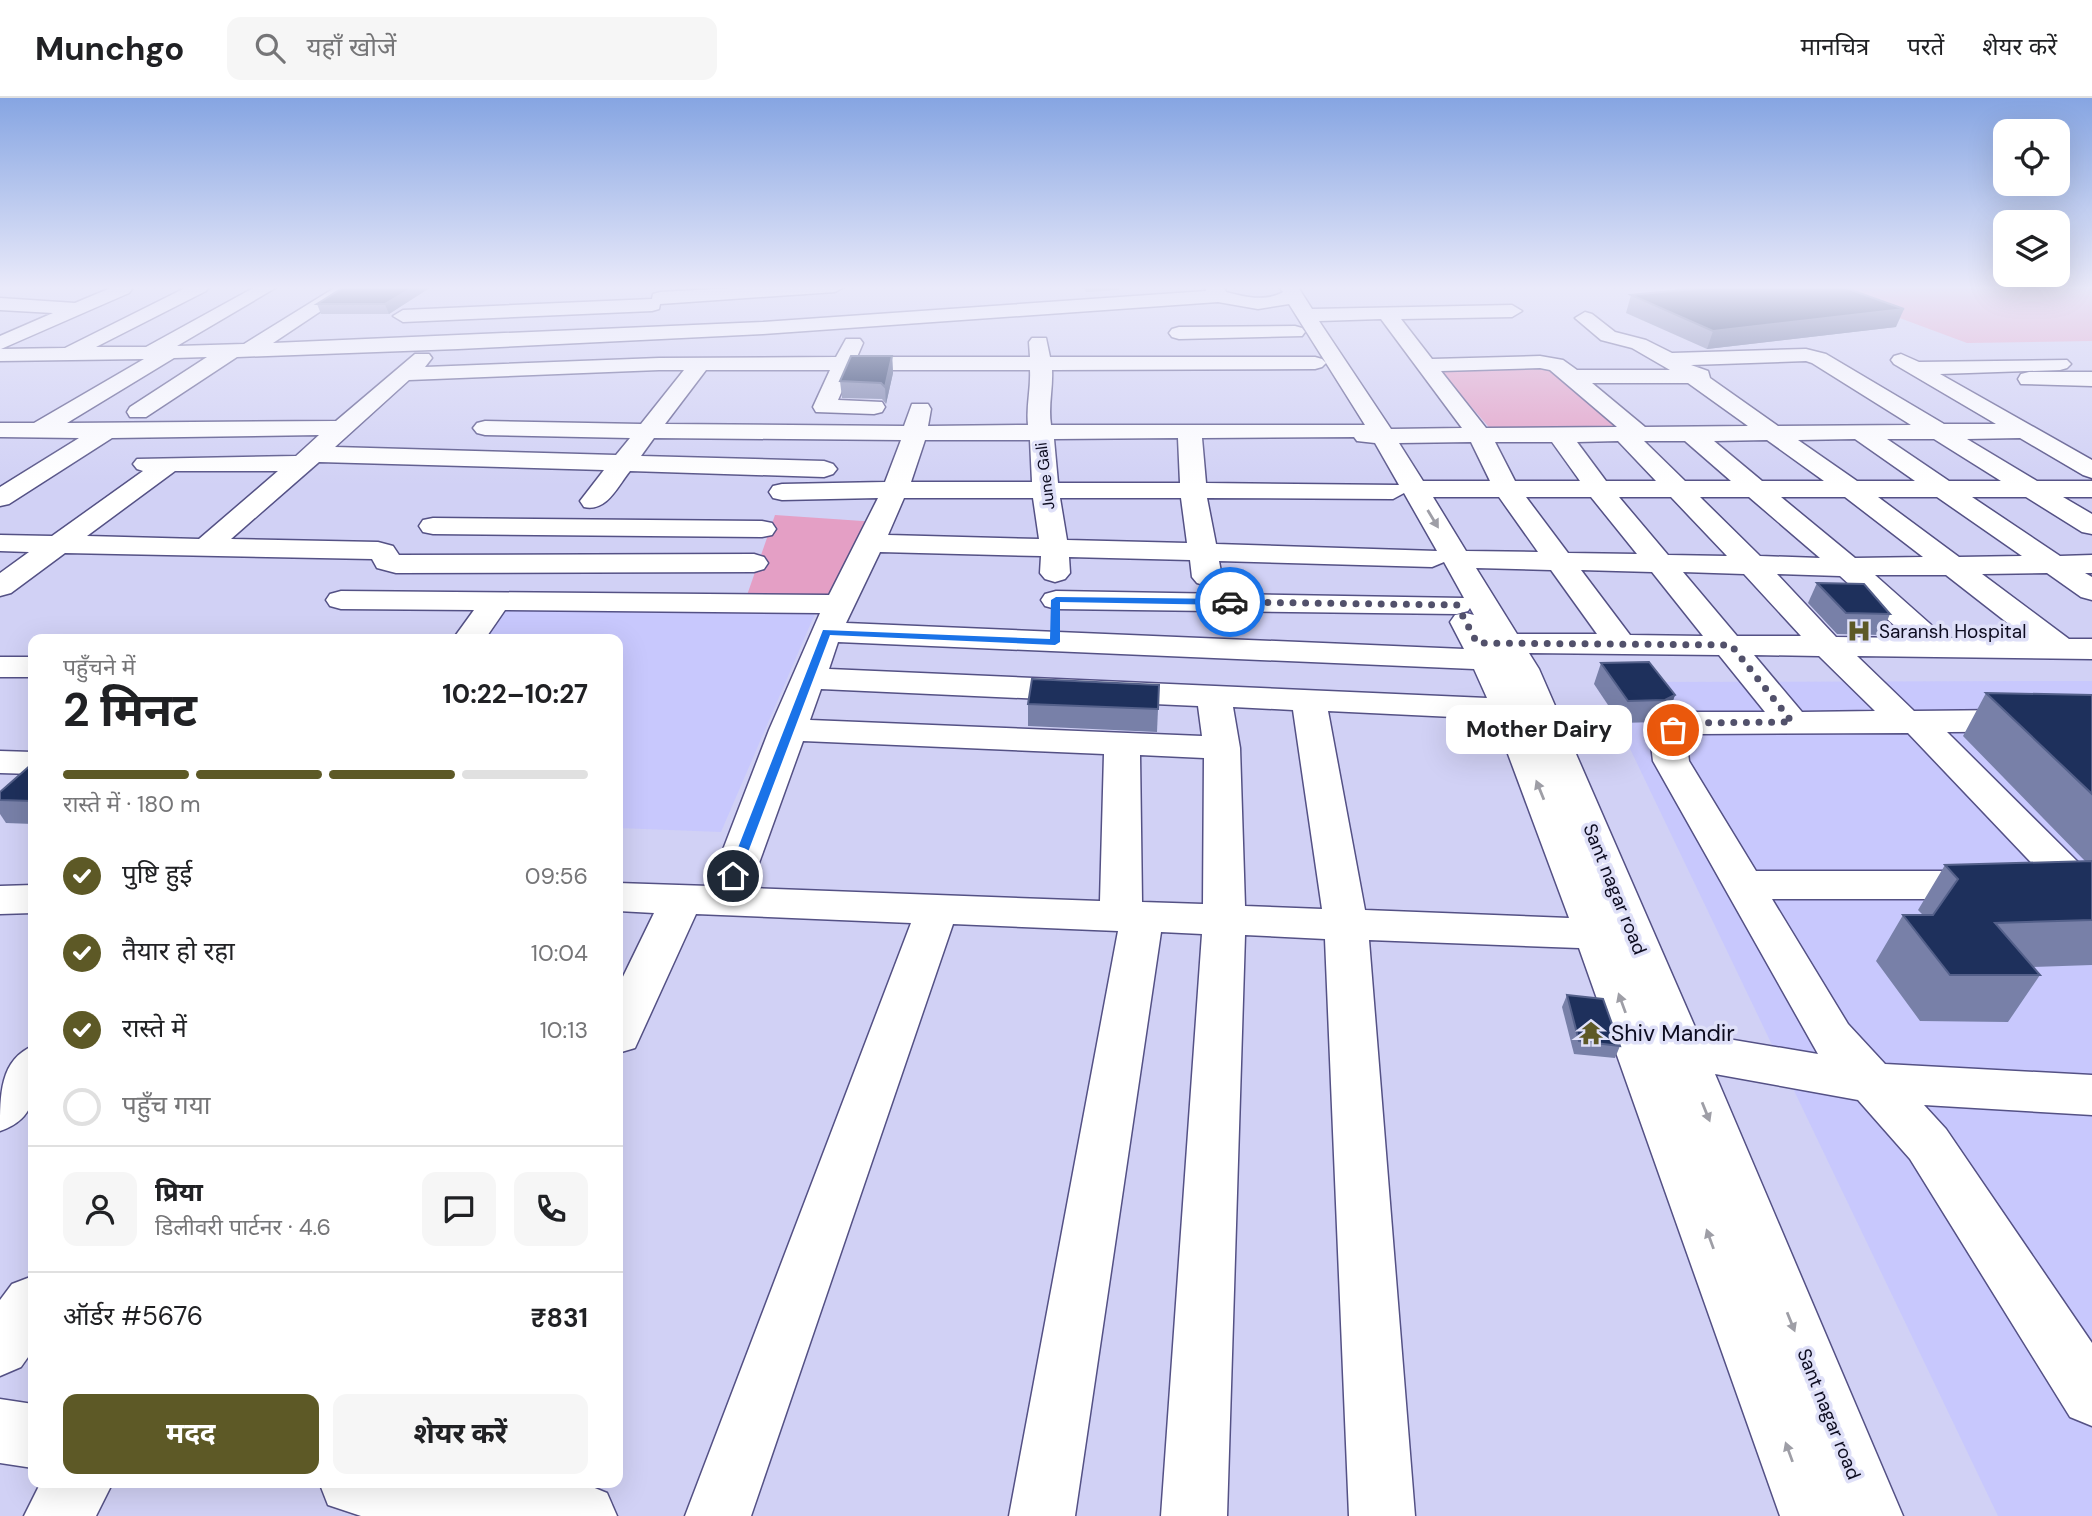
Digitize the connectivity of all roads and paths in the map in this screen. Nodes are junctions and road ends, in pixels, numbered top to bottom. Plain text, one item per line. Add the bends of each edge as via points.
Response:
1 (69, 353) edge
2 (190, 353) edge
3 (237, 353) edge
4 (428, 353) edge
5 (848, 353) edge
6 (947, 353) edge
7 (1036, 353) edge
8 (1158, 353) edge
9 (1158, 353) edge
10 (1315, 353) edge
11 (1315, 353) edge
12 (1418, 353) edge
13 (1657, 353) edge
14 (156, 354) junction
15 (0, 355) edge
16 (65, 355) junction
17 (1669, 359) junction
18 (700, 364) junction
19 (842, 364) junction
20 (2060, 364) dead end
21 (1428, 365) junction
22 (554, 368) junction
23 (404, 374) junction
24 (1818, 374) dead end
25 (1039, 375) junction
26 (1692, 376) junction
27 (1573, 377) junction
28 (1982, 379) dead end
29 (2038, 379) junction
30 (2092, 379) edge
31 (958, 385) dead end
32 (834, 386) junction
33 (875, 386) edge
34 (2081, 402) dead end
35 (1065, 406) dead end
36 (920, 407) junction
37 (946, 407) dead end
38 (1011, 407) dead end
39 (138, 412) dead end
40 (342, 428) junction
41 (485, 428) junction
42 (0, 430) edge
43 (37, 431) junction
44 (650, 431) junction
45 (1941, 431) junction
46 (2024, 431) junction
47 (106, 432) junction
48 (1774, 432) junction
49 (1860, 432) junction
50 (1630, 433) junction
51 (1690, 433) junction
52 (1559, 434) junction
53 (1480, 436) junction
54 (1364, 442) junction
55 (1191, 443) junction
56 (1042, 444) junction
57 (1166, 455) dead end
58 (1221, 455) dead end
59 (1017, 456) dead end
60 (1071, 456) dead end
61 (936, 457) dead end
62 (451, 458) junction
63 (307, 459) junction
64 (625, 463) junction
65 (125, 464) dead end
66 (169, 464) junction
67 (794, 468) junction
68 (2092, 470) edge
69 (12, 483) edge
70 (2092, 489) edge
71 (1045, 490) junction
72 (1404, 490) junction
73 (1507, 490) junction
74 (1599, 490) junction
75 (1677, 490) junction
76 (1942, 490) junction
77 (2034, 490) junction
78 (1193, 491) junction
79 (1758, 491) junction
80 (1854, 491) junction
81 (884, 494) junction
82 (0, 498) edge
83 (593, 501) dead end
84 (771, 511) junction
85 (48, 516) dead end
86 (433, 526) dead end
87 (2092, 526) edge
88 (2, 544) edge
89 (60, 546) junction
90 (204, 548) junction
91 (1055, 550) junction
92 (1205, 553) junction
93 (1445, 559) junction
94 (1559, 561) junction
95 (754, 563) junction
96 (1662, 563) junction
97 (2053, 564) junction
98 (2092, 564) edge
99 (1752, 565) junction
100 (1955, 565) junction
101 (1848, 567) junction
102 (0, 587) edge
103 (2092, 591) edge
104 (341, 600) dead end
105 (1056, 600) junction
106 (496, 601) junction
107 (741, 602) junction
108 (1210, 602) junction
109 (1457, 605) junction
110 (834, 618) junction
111 (473, 634) edge
112 (1055, 642) junction
113 (1620, 644) junction
114 (1731, 645) junction
115 (1827, 646) junction
116 (1938, 648) junction
117 (1490, 649) junction
118 (2077, 649) edge
119 (0, 667) edge
120 (28, 667) edge
121 (1214, 672) junction
122 (808, 678) junction
123 (1309, 700) junction
124 (1508, 709) junction
125 (2092, 720) edge
126 (1792, 722) junction
127 (1912, 723) junction
128 (787, 730) junction
129 (1122, 744) junction
130 (1222, 748) junction
131 (28, 766) edge
132 (28, 773) edge
133 (4, 780) edge
134 (1743, 885) junction
135 (623, 897) edge
136 (28, 899) edge
137 (0, 900) edge
138 (703, 900) junction
139 (937, 910) junction
140 (1132, 917) junction
141 (1224, 920) junction
142 (1346, 925) junction
143 (1596, 934) junction
144 (623, 1027) edge
145 (1680, 1049) junction
146 (28, 1072) edge
147 (1872, 1083) junction
148 (2092, 1095) edge
149 (0, 1111) edge
150 (28, 1310) edge
151 (0, 1348) edge
152 (2092, 1396) edge
153 (0, 1431) edge
154 (28, 1435) edge
155 (77, 1488) edge
156 (406, 1488) edge
157 (57, 1516) edge
158 (584, 1516) edge
159 (718, 1516) edge
160 (1042, 1516) edge
161 (1194, 1516) edge
162 (1382, 1516) edge
163 (1813, 1516) edge
164 (1870, 1516) edge

1 - 16 street
2 - 14 street
3 - 39 street
4 - 23 street
5 - 19 street
6 - 25 street
7 - 25 street, June Gali
8 - 25 street
9 - 25 street
10 - 54 street, Sant nagar road
11 - 54 street, Sant nagar road
12 - 21 street
13 - 17 street
14 - 16 street
14 - 43 street
15 - 16 street
17 - 26 street
17 - 45 street via 1812,356
18 - 19 street
18 - 22 street
18 - 44 street
19 - 25 street
19 - 32 street
20 - 46 street via 1908,364
21 - 27 street via 1549,362
21 - 53 street
22 - 23 street
22 - 41 street
23 - 40 street
24 - 26 street
25 - 31 street
25 - 35 street
25 - 38 street
25 - 56 street, June Gali
26 - 27 street
26 - 48 street
27 - 50 street
28 - 29 street
29 - 30 street
29 - 34 street
32 - 33 street
32 - 36 street via 824,407
36 - 37 street
36 - 81 street
40 - 47 street
40 - 63 street
41 - 44 street
41 - 62 street
42 - 43 street
43 - 47 street
44 - 64 street
44 - 81 street
45 - 46 street
45 - 49 street
45 - 77 street
46 - 68 street
47 - 69 street
48 - 49 street
48 - 51 street
48 - 80 street
49 - 76 street
50 - 51 street
50 - 52 street
50 - 75 street
51 - 79 street
52 - 53 street
52 - 74 street
53 - 54 street
53 - 73 street
54 - 55 street
54 - 72 street, Sant nagar road
55 - 56 street
55 - 57 street
55 - 58 street
55 - 78 street
56 - 59 street
56 - 60 street
56 - 71 street, June Gali
56 - 81 street
61 - 81 street
62 - 63 street
62 - 64 street
63 - 66 street
63 - 90 street
64 - 67 street
64 - 83 street
65 - 66 street
66 - 89 street
67 - 81 street
67 - 84 street
69 - 82 street
70 - 77 street
71 - 78 street
71 - 81 street
71 - 91 street, June Gali
72 - 73 street
72 - 78 street
72 - 93 street, Sant nagar road
73 - 74 street
73 - 94 street
74 - 75 street
74 - 96 street
75 - 79 street
75 - 99 street
76 - 77 street
76 - 80 street
76 - 97 street
77 - 87 street
78 - 92 street
79 - 80 street
79 - 101 street
80 - 100 street
81 - 84 street
81 - 84 street
81 - 91 street
81 - 110 street
84 - 86 street
84 - 95 street
85 - 88 street
88 - 89 street
89 - 90 street
89 - 102 street
90 - 95 street via 378,551 387,562 396,564
91 - 92 street
91 - 105 street, June Gali
92 - 93 street
92 - 108 street
93 - 94 street
93 - 109 street, Sant nagar road
93 - 117 street, Sant nagar road
94 - 96 street
94 - 113 street
95 - 107 street
96 - 99 street
96 - 114 street
97 - 98 street
97 - 100 street
97 - 103 street
99 - 101 street
99 - 115 street
100 - 101 street
100 - 118 street
101 - 116 street
104 - 106 street
105 - 108 street
105 - 112 street, June Gali
106 - 107 street
106 - 111 street
107 - 110 street
108 - 109 street
108 - 121 street
109 - 117 street, Sant nagar road
110 - 112 street
110 - 122 street
112 - 121 street
113 - 114 street
113 - 117 street
114 - 115 street
114 - 126 street
115 - 116 street
115 - 127 street
116 - 118 street
117 - 121 street
117 - 124 street, Sant nagar road
117 - 145 street, Sant nagar road via 1522,670
119 - 120 street
121 - 122 street
121 - 123 street
121 - 130 street
122 - 128 street
123 - 124 street
123 - 142 street
143 -> 124 street, Sant nagar road
125 - 127 street
126 - 127 street
126 - 134 street via 1695,723 1673,730 1671,761
127 - 134 street via 2076,885
128 - 129 street
128 - 138 street
129 - 130 street
129 - 140 street
130 - 141 street
131 - 133 street
132 - 133 street
134 - 147 street via 1831,1037
135 - 138 street
136 - 137 street
138 - 139 street
138 - 144 street
139 - 140 street
139 - 159 street
140 - 141 street
140 - 160 street
141 - 142 street
141 - 161 street
142 - 143 street
142 - 162 street
163 -> 143 street, Sant nagar road
145 - 147 street
145 -> 164 street, Sant nagar road
146 - 149 street
147 - 148 street
147 - 152 street via 1928,1144
150 - 151 street
153 - 154 street
155 - 157 street
156 - 158 street

